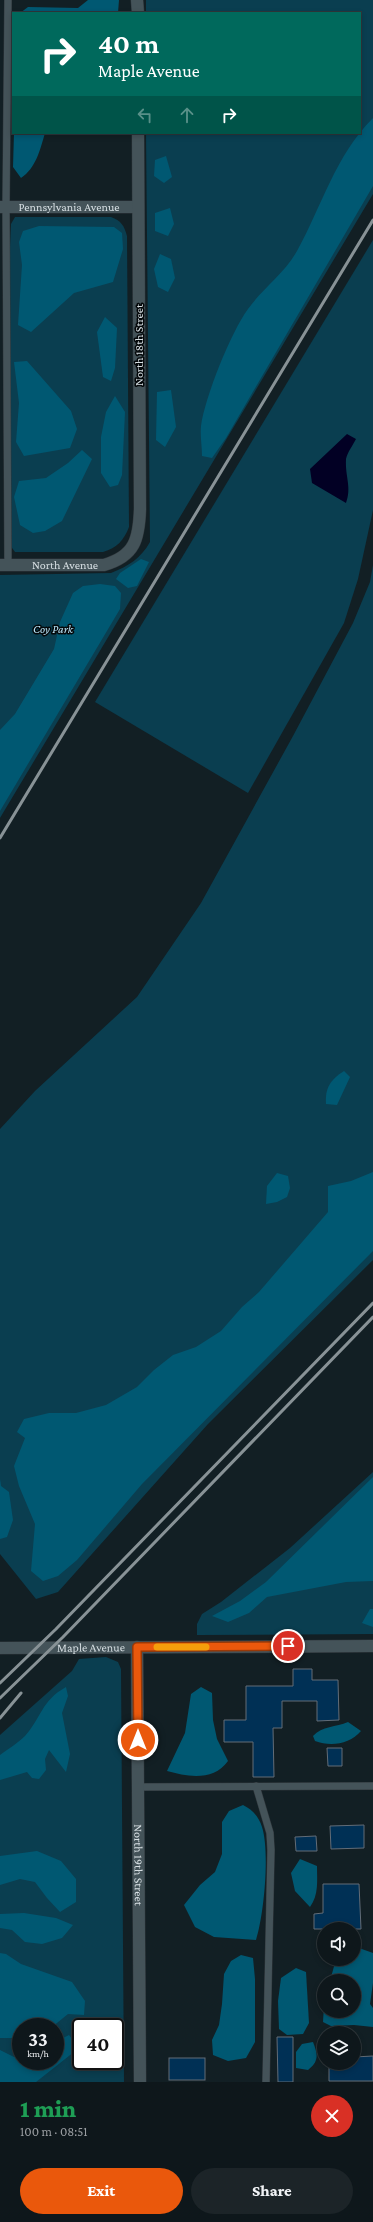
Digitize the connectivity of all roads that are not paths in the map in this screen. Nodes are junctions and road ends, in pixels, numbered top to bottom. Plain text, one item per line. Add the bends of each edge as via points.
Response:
1 (8, 0) edge
2 (138, 0) edge
3 (138, 12) edge
4 (138, 134) edge
5 (3, 207) edge
6 (138, 207) junction
7 (128, 554) joint
8 (4, 565) edge
9 (373, 1646) edge
10 (137, 1647) junction
11 (0, 1648) edge
12 (256, 1786) junction
13 (373, 1786) edge
14 (138, 1787) junction
15 (140, 2082) edge
16 (266, 2082) edge

1 - 5 lane
2 - 3 street
4 - 6 street, North 18th Street
5 - 6 street, Pennsylvania Avenue
5 - 8 lane
6 - 7 street, North 18th Street via 140,525 136,540
7 - 8 street, North Avenue via 104,565
9 - 10 street, Maple Avenue
10 - 11 street, Maple Avenue
10 - 14 street, North 19th Street
12 - 13 lane
12 - 14 lane
12 - 16 lane via 270,1833 271,1850
14 - 15 street, North 19th Street

